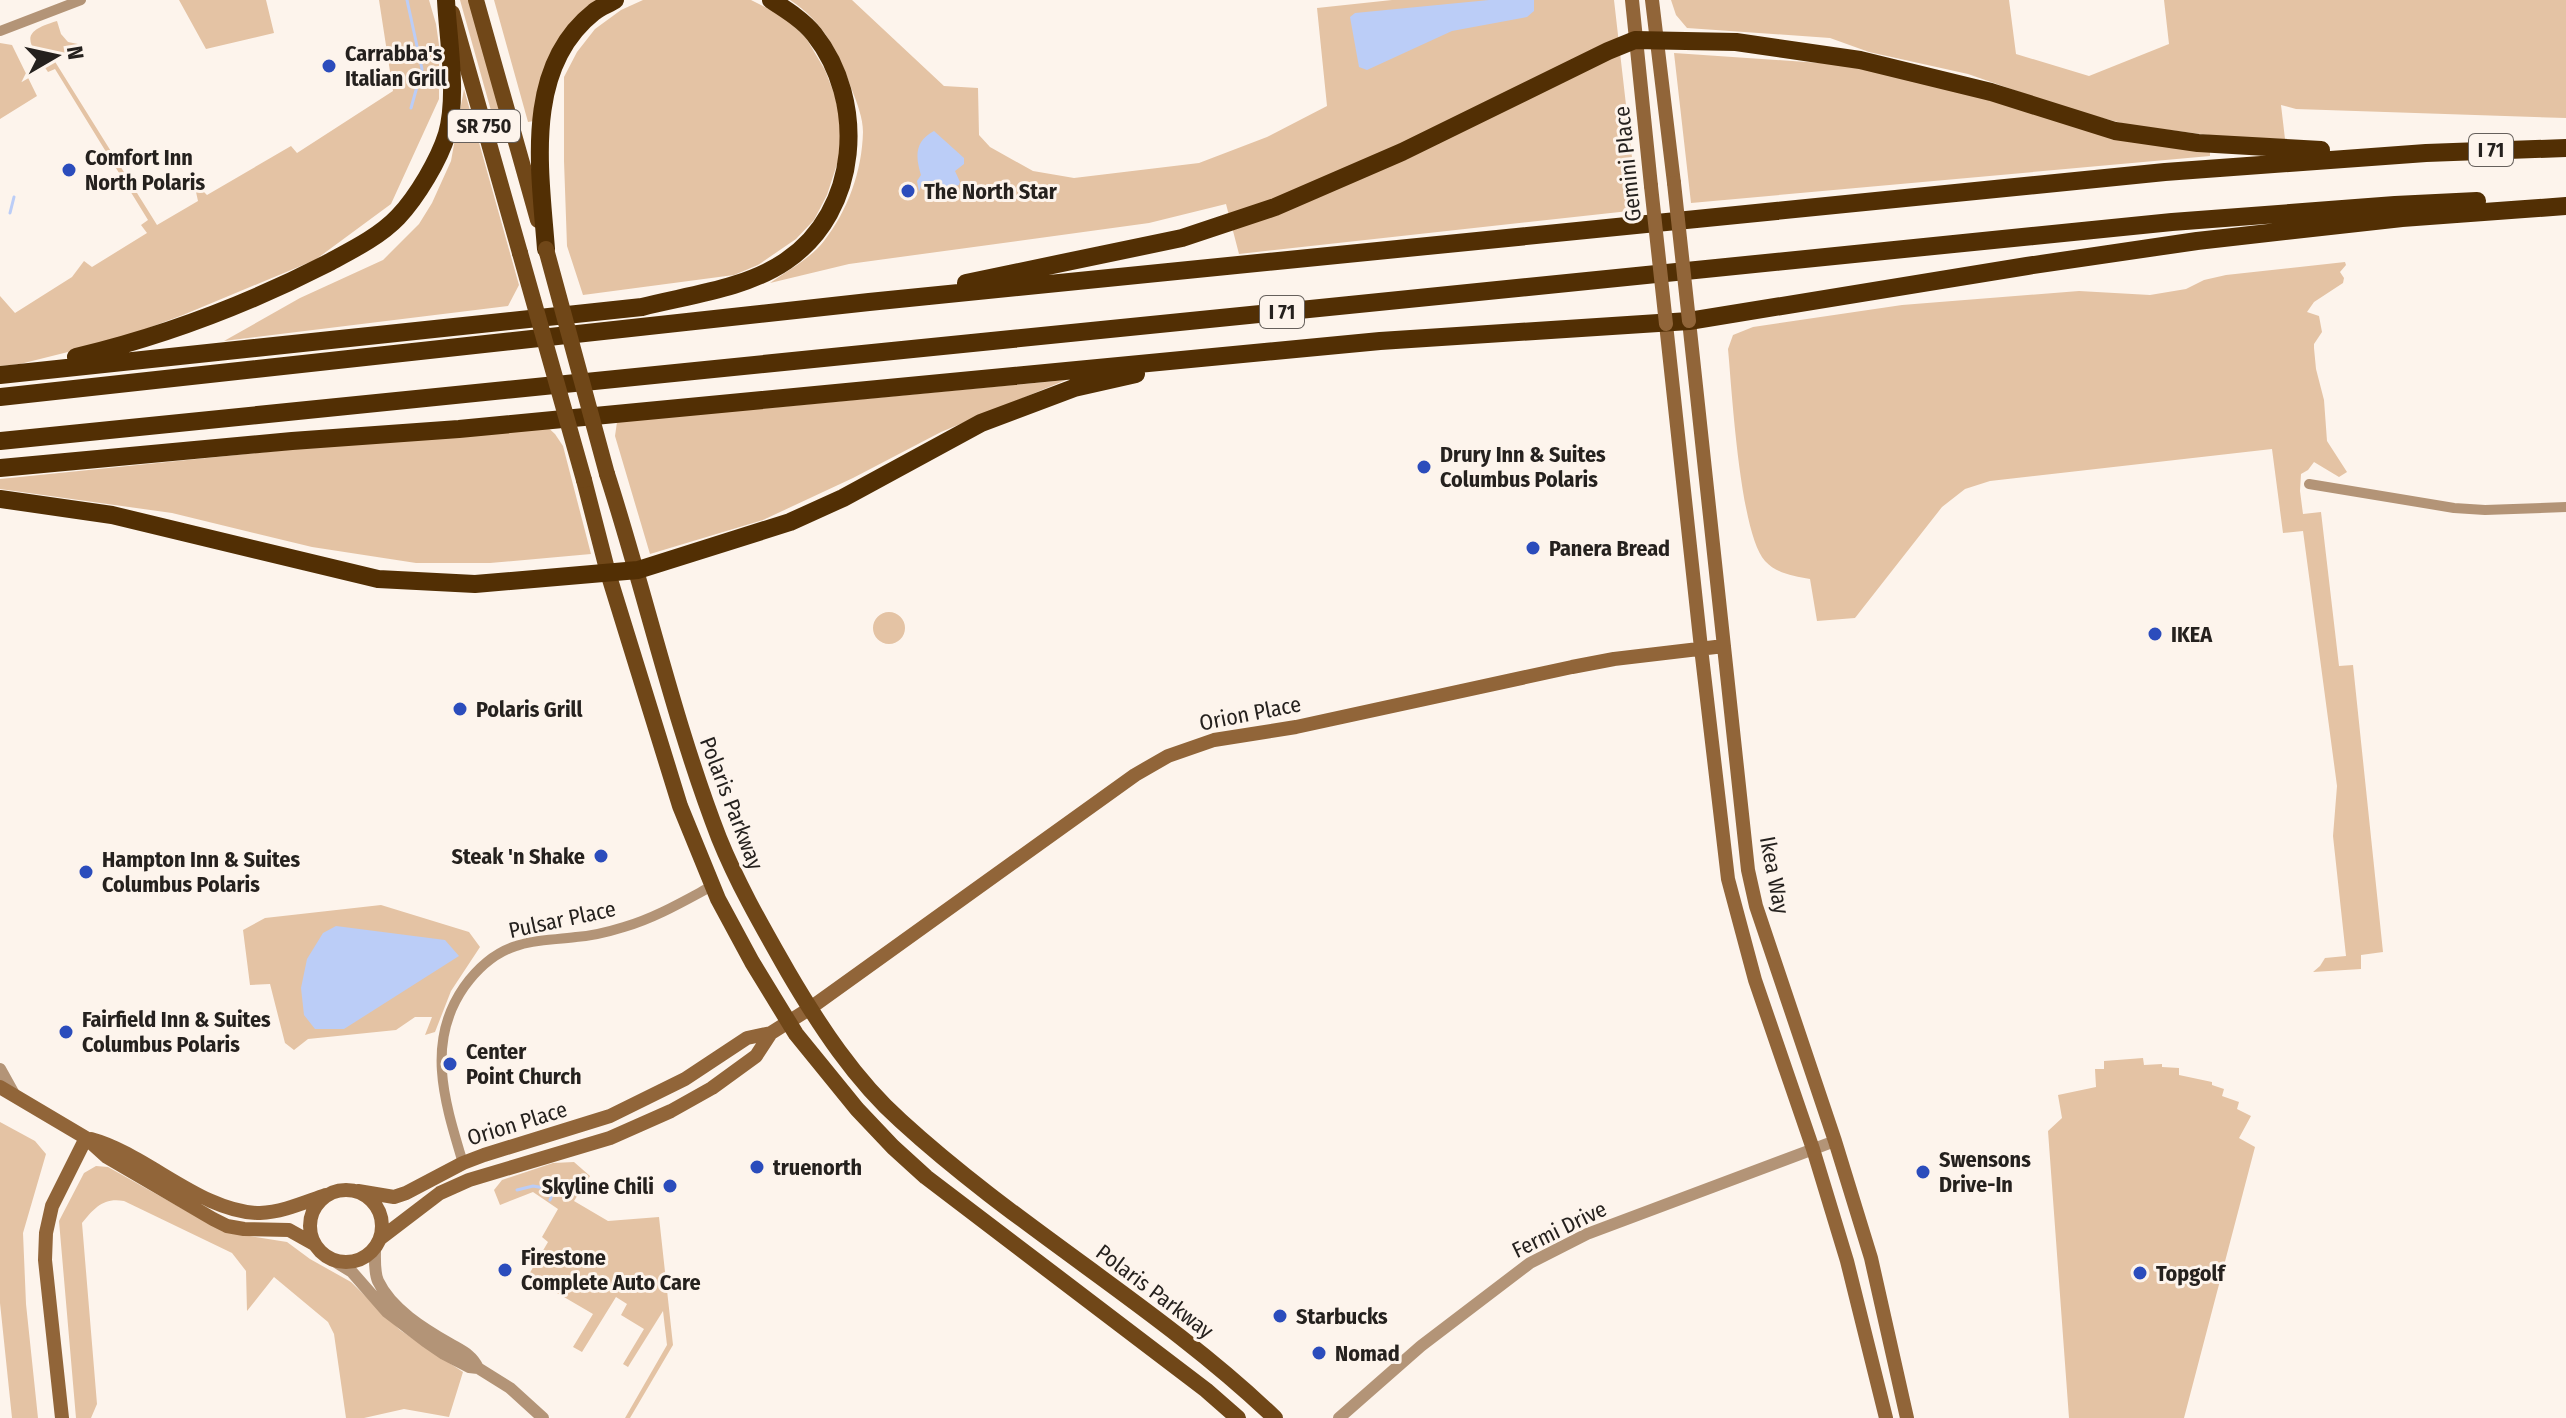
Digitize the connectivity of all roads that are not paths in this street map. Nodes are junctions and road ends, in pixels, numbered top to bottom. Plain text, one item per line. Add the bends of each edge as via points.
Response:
1 (81, 0) edge
2 (448, 0) edge
3 (476, 0) edge
4 (615, 0) edge
5 (771, 0) edge
6 (1632, 0) edge
7 (1652, 0) edge
8 (0, 31) edge
9 (1635, 40) junction
10 (1657, 40) junction
11 (2566, 148) edge
12 (2426, 153) junction
13 (2566, 198) edge
14 (2566, 206) edge
15 (546, 249) junction
16 (869, 302) junction
17 (1689, 321) junction
18 (1666, 324) junction
19 (1208, 357) junction
20 (0, 373) edge
21 (0, 397) edge
22 (0, 441) edge
23 (0, 468) edge
24 (2309, 484) dead end
25 (0, 499) edge
26 (2566, 507) edge
27 (638, 570) junction
28 (608, 573) junction
29 (1724, 646) junction
30 (1701, 648) junction
31 (712, 886) junction
32 (809, 1009) junction
33 (790, 1022) junction
34 (771, 1033) junction
35 (0, 1069) edge
36 (0, 1087) edge
37 (15, 1096) junction
38 (86, 1138) junction
39 (1835, 1141) junction
40 (1813, 1149) junction
41 (463, 1163) junction
42 (358, 1191) junction
43 (326, 1195) junction
44 (412, 1212) junction
45 (378, 1243) junction
46 (314, 1244) junction
47 (331, 1259) junction
48 (478, 1368) junction
49 (62, 1418) edge
50 (543, 1418) edge
51 (1238, 1418) edge
52 (1275, 1418) edge
53 (1339, 1418) edge
54 (1886, 1418) edge
55 (1907, 1418) edge

1 - 8 street
2 - 20 highway via 447,133 431,171 397,218 357,248 267,294 184,327
2 - 28 main road, Polaris Parkway / SR 750, bridge
3 - 15 main road, Polaris Parkway / SR 750
4 - 15 highway via 576,31 551,72 540,146
5 - 20 highway via 813,33 834,69 845,97 849,135 846,170 832,209 808,243 754,277 642,307
6 - 9 main road, Gemini Place
7 - 10 main road, Gemini Place
9 - 10 highway
9 - 16 highway via 1275,207 1182,238
9 - 18 main road, Gemini Place, bridge
10 - 12 highway via 1736,42 1860,60 1991,92 2115,131 2198,143
10 - 17 main road, Gemini Place, bridge
11 - 12 highway, I 71
12 - 16 highway, I 71 via 2165,172
13 - 22 highway, I 71 via 2172,222
14 - 17 highway via 2197,241
15 - 27 main road, Polaris Parkway / SR 750, bridge
16 - 21 highway, I 71
17 - 18 highway
17 - 29 main road, Ikea Way
18 - 19 highway
18 - 30 main road, Ikea Way
19 - 23 highway
19 - 27 highway via 1074,388 981,423 790,522
24 - 26 street via 2454,508
25 - 28 highway via 112,515 378,579 475,584
27 - 28 highway
27 - 32 main road, Polaris Parkway via 669,692 720,841
28 - 31 main road, Polaris Parkway via 680,806
29 - 30 main road, Orion Place
29 - 39 main road, Ikea Way via 1756,906
30 - 32 main road, Orion Place via 1572,667 1214,740 1168,756
30 - 40 main road, Ikea Way via 1731,890 1755,980
31 - 33 main road, Polaris Parkway
31 - 41 street, Pulsar Place via 626,926 517,945 494,956 471,977 452,1006 440,1062
32 - 33 main road, Orion Place
32 - 52 main road, Polaris Parkway via 898,1119 1004,1206 1212,1361
33 - 34 main road, Orion Place
33 - 51 main road, Polaris Parkway via 857,1109 926,1177
34 - 41 main road, Orion Place via 747,1038 685,1079 610,1116
34 - 44 main road, Orion Place via 756,1056 671,1111 610,1138 469,1180
35 - 37 street
36 - 37 main road
37 - 38 main road
38 - 43 main road via 111,1145 235,1209 268,1212
38 - 46 main road via 115,1162 227,1226 289,1230
38 - 49 main road via 52,1206 46,1233
39 - 40 street, Fermi Drive
39 - 55 main road, Ikea Way via 1871,1258
40 - 53 street, Fermi Drive via 1587,1234 1530,1263 1421,1346
40 - 54 main road, Ikea Way
41 - 42 main road, Orion Place via 394,1197
41 - 44 main road
42 - 43 main road
42 - 45 main road via 380,1213
43 - 46 main road via 310,1222
44 - 45 main road, Orion Place
45 - 47 main road via 354,1262
45 - 48 street via 377,1280 386,1292 427,1330 473,1358
46 - 47 main road
47 - 48 street via 352,1272 387,1312 425,1341
48 - 50 street

